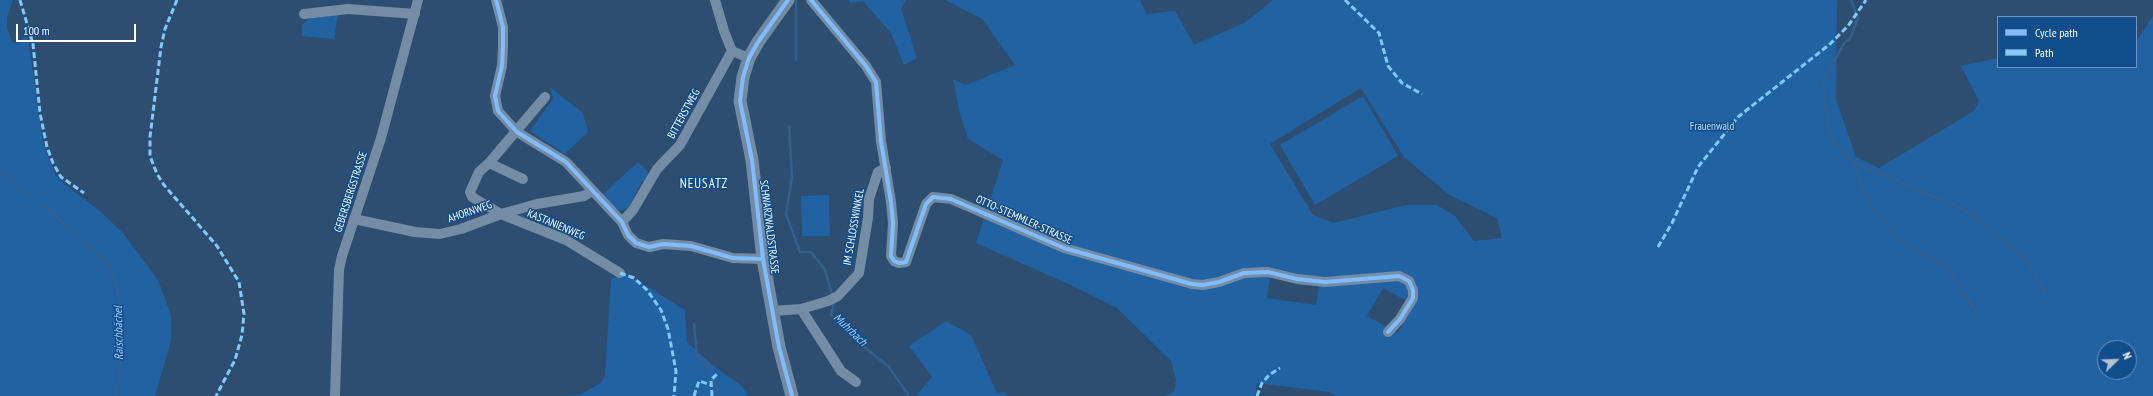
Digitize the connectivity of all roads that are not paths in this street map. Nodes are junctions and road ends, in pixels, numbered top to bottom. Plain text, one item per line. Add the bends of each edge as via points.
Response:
1 (418, 0) edge
2 (496, 0) edge
3 (715, 0) edge
4 (788, 0) edge
5 (811, 0) edge
6 (304, 14) dead end
7 (415, 14) junction
8 (732, 51) junction
9 (750, 58) junction
10 (545, 97) dead end
11 (517, 132) junction
12 (489, 163) junction
13 (886, 168) junction
14 (523, 179) dead end
15 (592, 191) junction
16 (501, 214) junction
17 (354, 219) junction
18 (622, 222) junction
19 (763, 259) junction
20 (620, 273) dead end
21 (801, 309) junction
22 (773, 311) junction
23 (1388, 332) dead end
24 (856, 382) dead end
25 (335, 396) edge
26 (792, 396) edge

1 - 7 street, GEBERSBERGSTRASSE
2 - 11 street via 503,27 503,46 502,66 495,96 498,111
3 - 8 street
4 - 9 main road, SCHWARZWALDSTRASSE via 758,42
5 - 13 street, OTTO-STEMMLER-STRASSE via 866,66 876,82
6 - 7 street via 348,9
7 - 17 street, GEBERSBERGSTRASSE via 381,138
8 - 9 street
8 - 18 street, BITTERSTWEG via 680,145 657,169
9 - 19 main road, SCHWARZWALDSTRASSE via 743,77 740,101 752,160
10 - 11 street
11 - 12 street
11 - 15 street via 566,162
12 - 14 street
12 - 16 street, KASTANIENWEG via 479,172 470,192 476,201
13 - 21 street, IM SCHLOSSWINKEL via 878,172 869,199 858,272 833,299
13 - 23 street, OTTO-STEMMLER-STRASSE via 893,223 891,256 899,263 906,262 908,258 926,204 933,197 951,199 1064,248 1192,284 1211,284 1244,274 1268,272 1325,282 1399,276 1408,282 1413,290 1413,298
15 - 16 street, AHORNWEG via 584,196 537,204
15 - 18 street
16 - 17 street, AHORNWEG via 440,234 415,232
16 - 20 street, KASTANIENWEG via 566,240
17 - 25 street, GEBERSBERGSTRASSE via 339,270
18 - 19 street via 628,235 643,246 691,246 733,258
19 - 22 main road, SCHWARZWALDSTRASSE
21 - 22 street, IM SCHLOSSWINKEL
21 - 24 street via 841,371
22 - 26 main road, SCHWARZWALDSTRASSE

